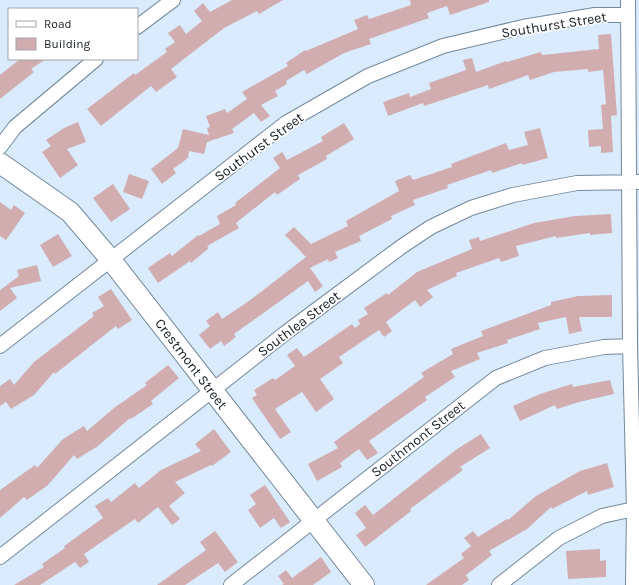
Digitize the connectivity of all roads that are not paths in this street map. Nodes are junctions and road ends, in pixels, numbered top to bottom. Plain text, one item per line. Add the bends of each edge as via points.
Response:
1 (174, 0) edge
2 (628, 0) edge
3 (628, 15) junction
4 (138, 26) edge
5 (95, 60) edge
6 (0, 147) edge
7 (0, 163) edge
8 (634, 182) edge
9 (111, 260) junction
10 (0, 346) edge
11 (630, 346) junction
12 (212, 391) junction
13 (634, 509) junction
14 (313, 520) junction
15 (0, 557) edge
16 (231, 585) edge
17 (364, 585) edge
18 (499, 585) edge
19 (633, 585) edge

1 - 4 street
2 - 3 street
3 - 8 street
3 - 9 street, Southurst Street via 595,15 443,46 368,76 286,123
5 - 6 street via 15,127
7 - 9 street, Crestmont Street via 70,212
8 - 11 street
8 - 12 street, Southlea Street via 577,183 513,194 471,208 431,227 288,331
9 - 10 street, Southurst Street
9 - 12 street, Crestmont Street
11 - 13 street
11 - 14 street, Southmont Street via 604,347 545,358 496,378
12 - 14 street, Crestmont Street
12 - 15 street, Southlea Street
13 - 18 street via 602,516 559,538
13 - 19 street
14 - 16 street, Southmont Street
14 - 17 street, Crestmont Street

